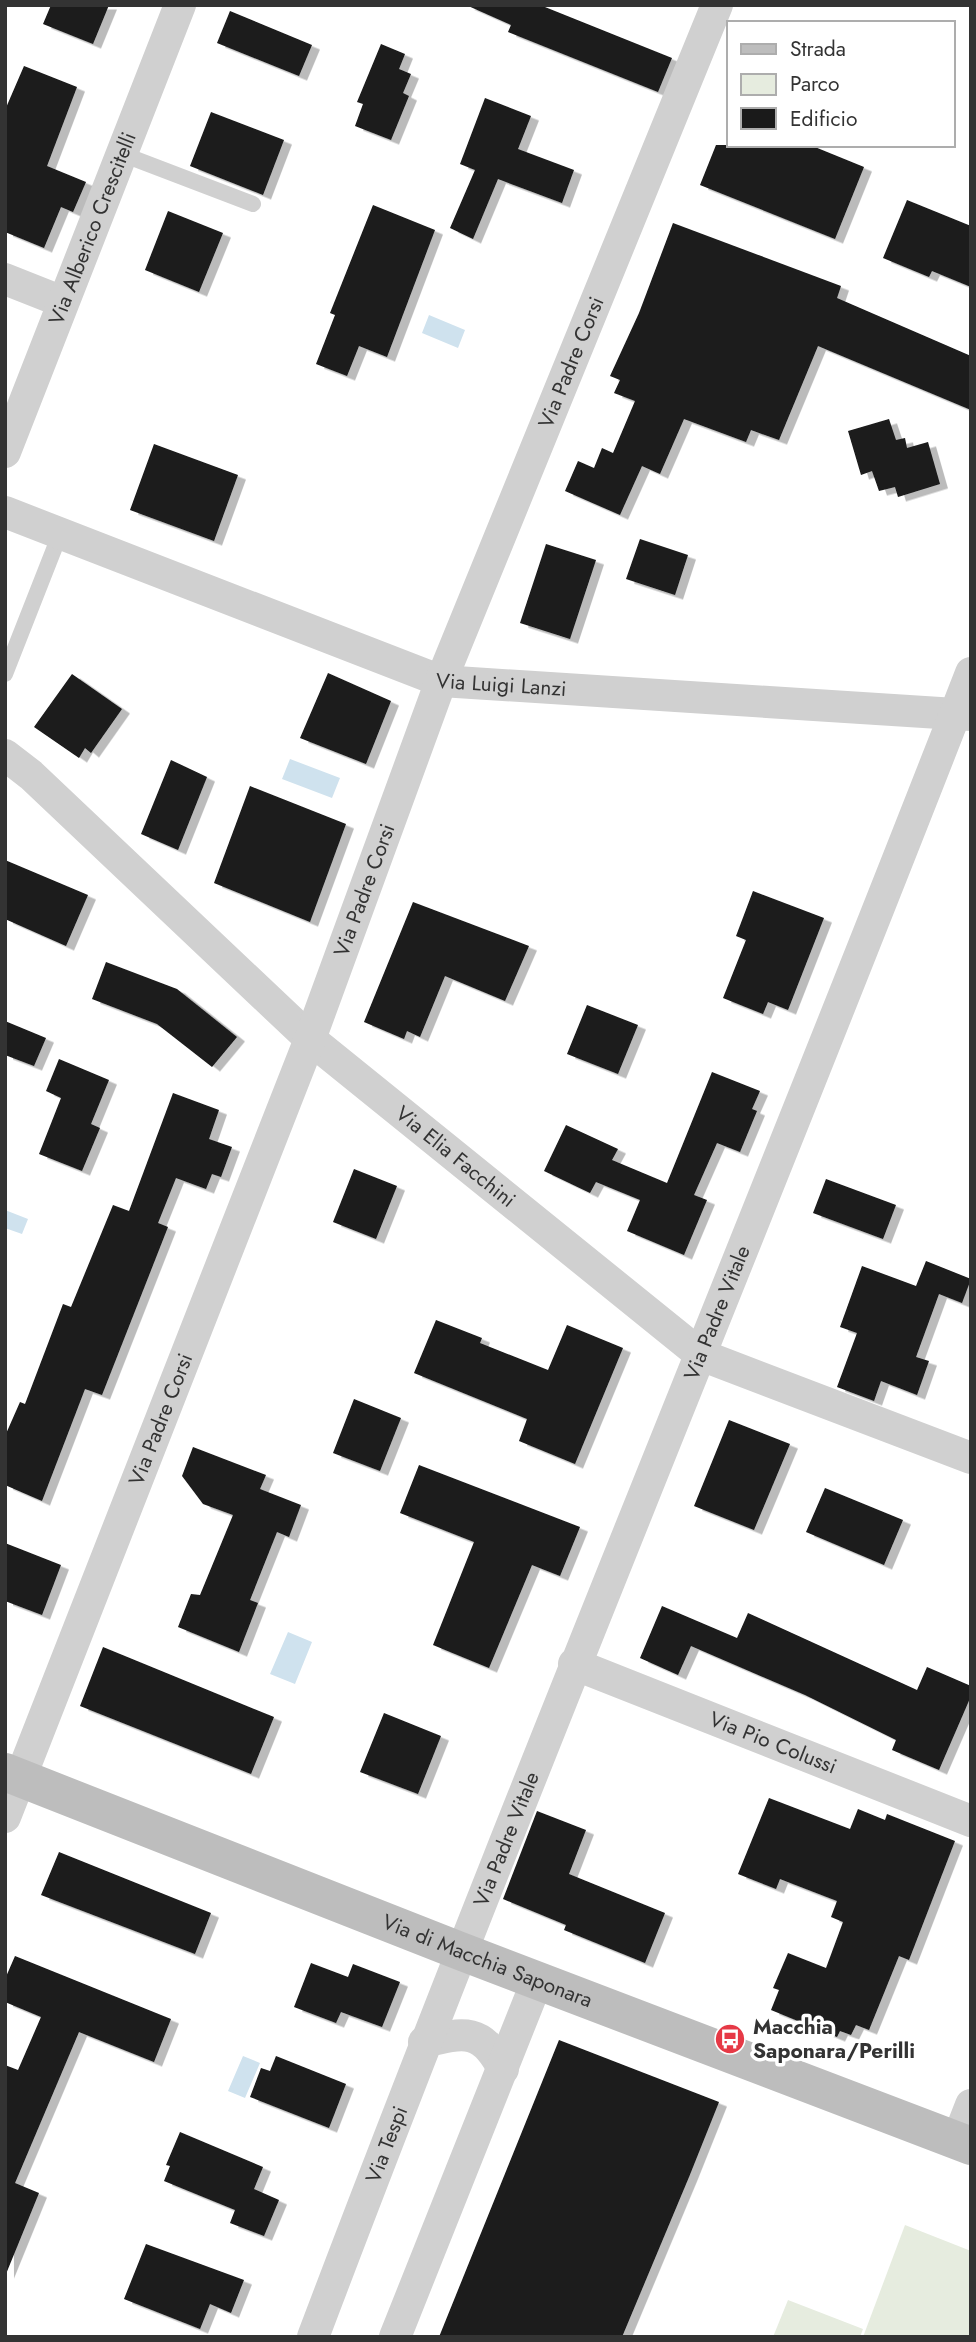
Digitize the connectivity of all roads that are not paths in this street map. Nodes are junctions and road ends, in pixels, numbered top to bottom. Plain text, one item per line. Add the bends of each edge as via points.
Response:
1 (180, 5) edge
2 (717, 5) edge
3 (122, 154) junction
4 (253, 204) dead end
5 (5, 279) edge
6 (63, 302) junction
7 (5, 452) edge
8 (5, 512) edge
9 (60, 534) junction
10 (971, 673) edge
11 (5, 674) edge
12 (442, 681) junction
13 (963, 714) edge
14 (5, 755) edge
15 (310, 1040) junction
16 (702, 1354) junction
17 (971, 1458) edge
18 (574, 1664) junction
19 (13, 1775) edge
20 (5, 1817) edge
21 (971, 1821) edge
22 (460, 1951) junction
23 (537, 1981) junction
24 (424, 2042) junction
25 (503, 2069) junction
26 (971, 2105) edge
27 (964, 2144) edge
28 (313, 2337) edge
29 (395, 2337) edge

1 - 3 street, Via Alberico Crescitelli
2 - 12 street, Via Padre Corsi
3 - 4 lane
3 - 6 street, Via Alberico Crescitelli
5 - 6 street
6 - 7 street, Via Alberico Crescitelli
8 - 9 street, Via Luigi Lanzi
9 - 11 lane
9 - 12 street, Via Luigi Lanzi
10 - 13 street, Via Padre Vitale
12 - 13 street, Via Luigi Lanzi
12 - 15 street, Via Padre Corsi
13 - 16 street, Via Padre Vitale
14 - 15 street, Via Elia Facchini via 32,775
15 - 16 street, Via Elia Facchini
15 - 19 street, Via Padre Corsi
16 - 17 street, Via Elia Facchini
16 - 18 street, Via Padre Vitale
18 - 21 street, Via Pio Colussi
18 - 22 street, Via Padre Vitale
19 - 20 street, Via Padre Corsi
19 - 22 street, Via di Macchia Saponara
22 - 23 street, Via di Macchia Saponara
22 - 24 street, Via Tespi
23 - 25 street
23 - 27 street, Via di Macchia Saponara
24 - 25 street via 454,2035 480,2038
24 - 28 street, Via Tespi
25 - 29 street
26 - 27 street

